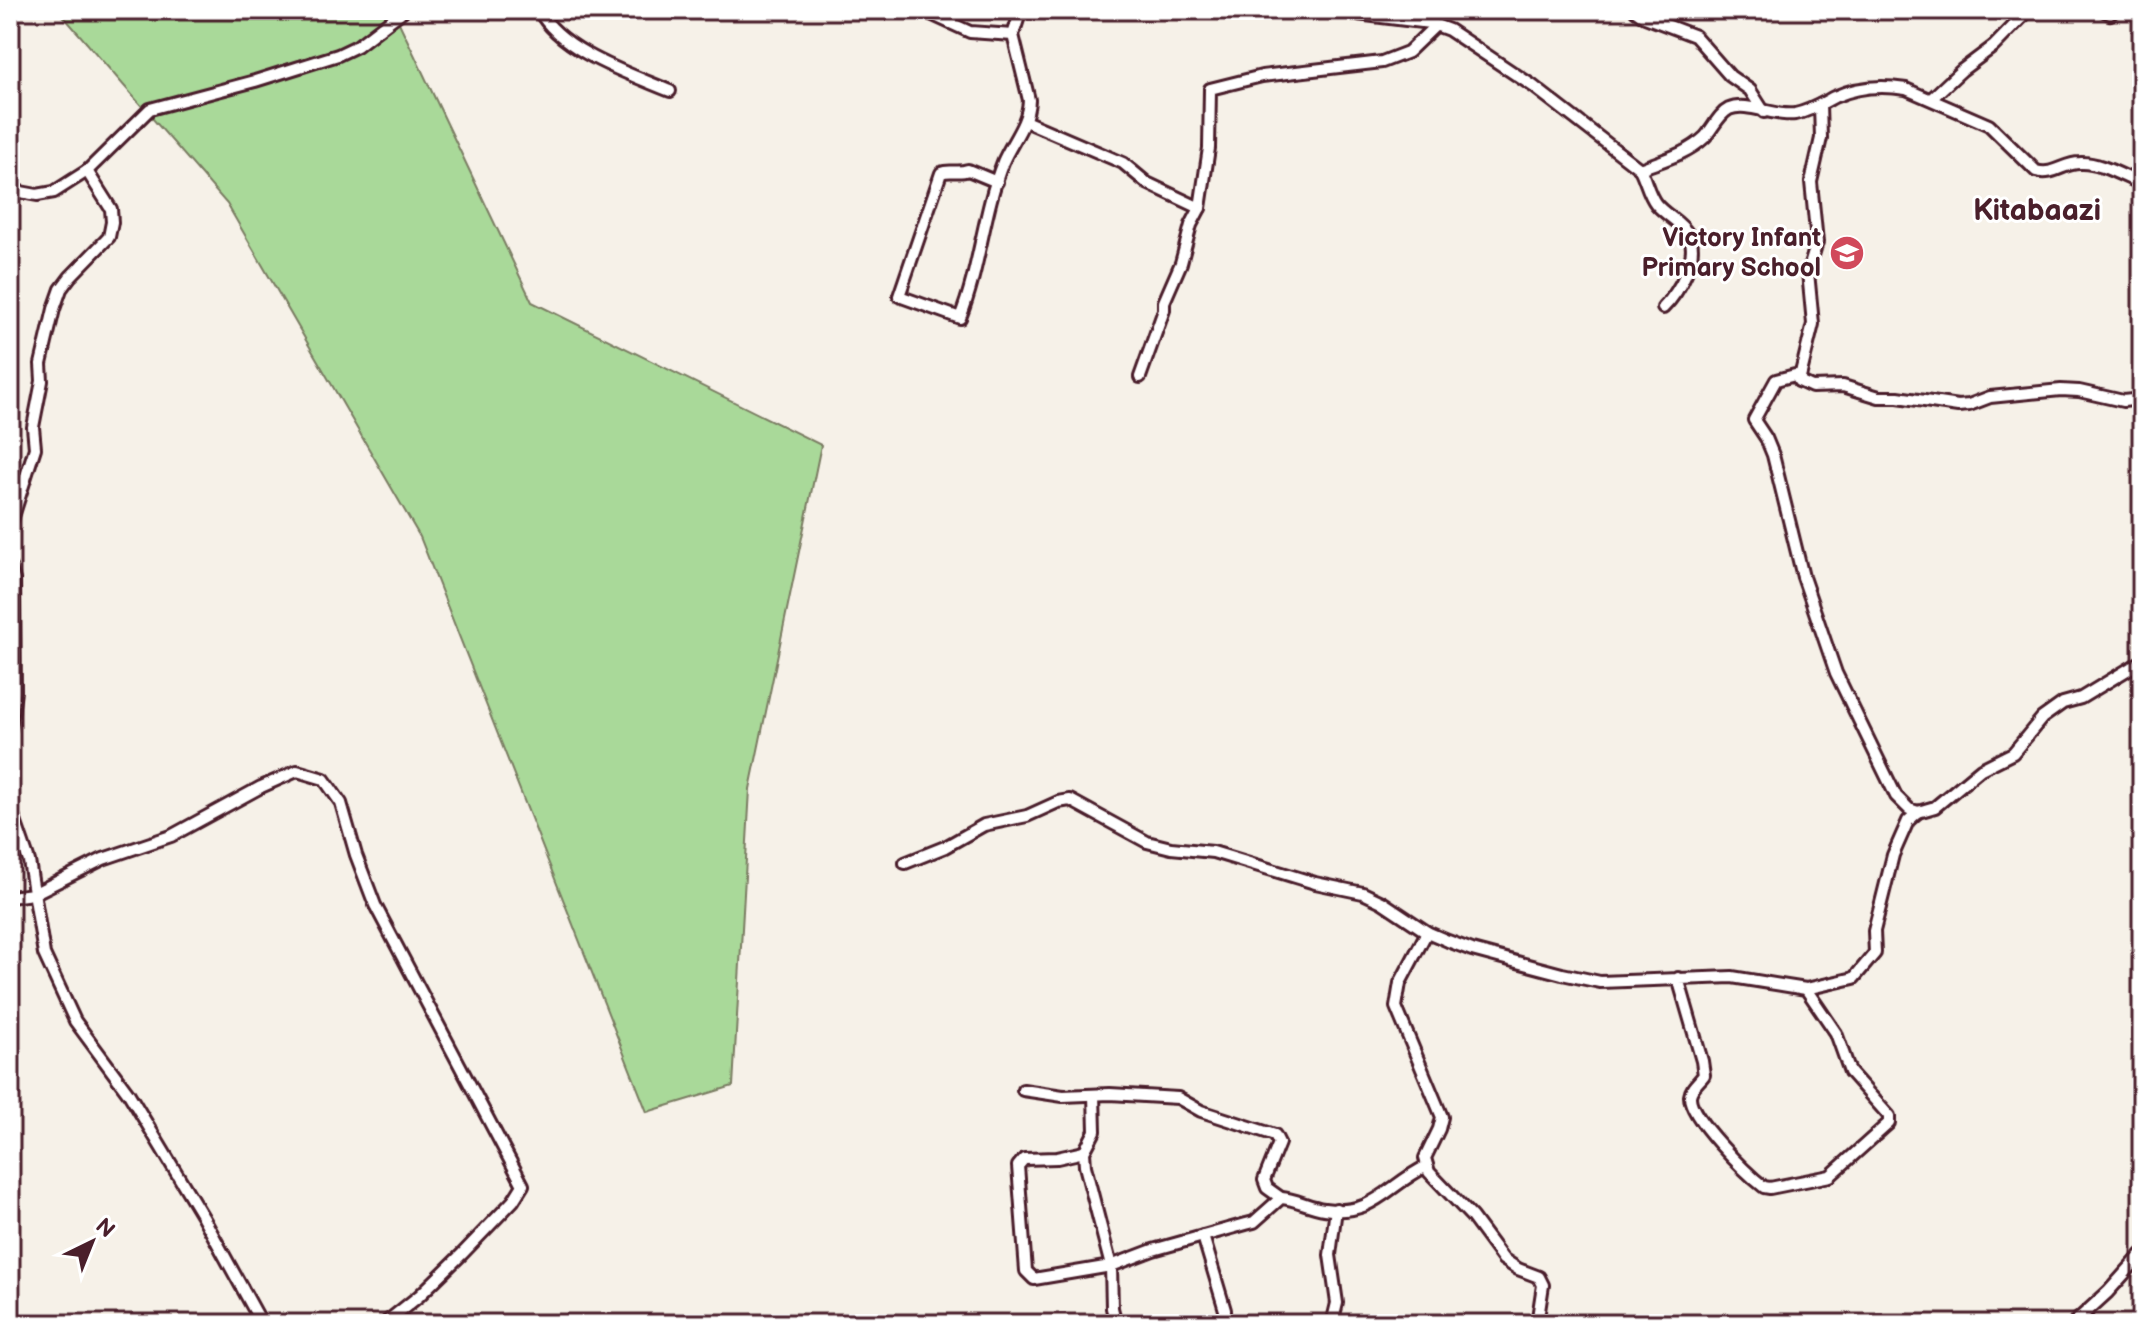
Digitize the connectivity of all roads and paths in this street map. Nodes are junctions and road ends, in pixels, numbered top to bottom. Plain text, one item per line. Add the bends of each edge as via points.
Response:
1 (404, 10) edge
2 (539, 10) edge
3 (922, 10) edge
4 (1021, 10) edge
5 (1325, 10) edge
6 (1635, 10) edge
7 (2029, 10) edge
8 (2103, 10) edge
9 (2115, 10) edge
10 (1436, 25) junction
11 (1013, 35) junction
12 (670, 91) dead end
13 (1931, 99) junction
14 (1820, 105) junction
15 (1764, 112) junction
16 (1025, 121) junction
17 (1640, 169) junction
18 (87, 171) junction
19 (997, 182) junction
20 (2142, 184) edge
21 (10, 190) edge
22 (1200, 208) junction
23 (1663, 308) dead end
24 (1140, 377) dead end
25 (1799, 381) junction
26 (2142, 399) edge
27 (10, 526) edge
28 (10, 567) edge
29 (2142, 661) edge
30 (10, 729) edge
31 (10, 806) edge
32 (1918, 812) junction
33 (905, 863) dead end
34 (33, 894) junction
35 (10, 897) edge
36 (1427, 932) junction
37 (1678, 978) junction
38 (1806, 989) junction
39 (1023, 1090) dead end
40 (1094, 1095) junction
41 (1084, 1152) junction
42 (1427, 1166) junction
43 (1281, 1198) junction
44 (1336, 1209) junction
45 (1203, 1236) junction
46 (2142, 1254) edge
47 (1111, 1266) junction
48 (262, 1324) edge
49 (384, 1324) edge
50 (1116, 1324) edge
51 (1225, 1324) edge
52 (1332, 1324) edge
53 (1537, 1324) edge
54 (2073, 1324) edge

1 - 18 street via 338,55 150,109
2 - 12 street via 572,44
3 - 11 street via 970,32
4 - 11 street
5 - 10 street
6 - 15 street via 1695,36 1730,76 1750,90
7 - 13 street
8 - 9 street
10 - 17 street via 1533,86
10 - 22 street via 1408,52 1382,62 1262,76 1210,89
11 - 16 street via 1029,100
13 - 14 street via 1906,89 1877,87 1846,92
13 - 20 street via 1989,125 2036,171 2054,172 2085,162
14 - 15 street via 1794,114
14 - 25 street via 1821,138 1811,182 1817,242 1808,272 1813,324
15 - 17 street via 1743,106 1730,109 1688,151
16 - 19 street
16 - 22 street via 1123,163 1147,183
17 - 23 street via 1654,202 1691,241 1679,291
18 - 21 street via 54,192
18 - 27 street via 111,209 109,237 70,277 54,309 41,364 35,448
19 - 19 street via 960,318 899,296 941,173 968,170
22 - 24 street
25 - 26 street via 1958,406 2061,390 2123,401
25 - 32 street via 1795,375 1776,380 1754,420 1776,465 1803,577 1836,673 1896,796
28 - 30 street via 15,691
29 - 32 street via 2081,698 2063,703 2042,718 2013,753 1981,769 1935,807
31 - 34 street via 29,861
32 - 38 street via 1908,821 1893,855 1874,931 1875,953 1854,978
33 - 36 street via 984,825 1070,800 1147,842 1213,852 1363,893
34 - 35 street
34 - 48 street via 44,954 75,1021 129,1094
34 - 49 street via 103,859 171,836 297,771 316,776 333,789 375,905 523,1185 451,1264
36 - 37 street via 1472,950 1600,982
36 - 42 street via 1400,983 1396,1007 1442,1117 1425,1158
37 - 38 street via 1732,977
37 - 38 street via 1704,1075 1693,1087 1693,1111 1756,1180 1770,1188 1830,1176 1889,1123 1883,1107 1850,1072 1836,1033
39 - 40 street
40 - 41 street via 1095,1131
40 - 43 street via 1178,1098 1275,1135 1279,1143 1264,1180
41 - 47 street
41 - 47 street via 1024,1159 1018,1166 1026,1271 1034,1279
42 - 44 street via 1374,1203 1356,1210
42 - 53 street via 1503,1259 1539,1277 1543,1285
43 - 44 street
43 - 45 street via 1254,1222
44 - 52 street via 1330,1255 1337,1303
45 - 47 street
45 - 51 street
46 - 54 street
47 - 50 street

